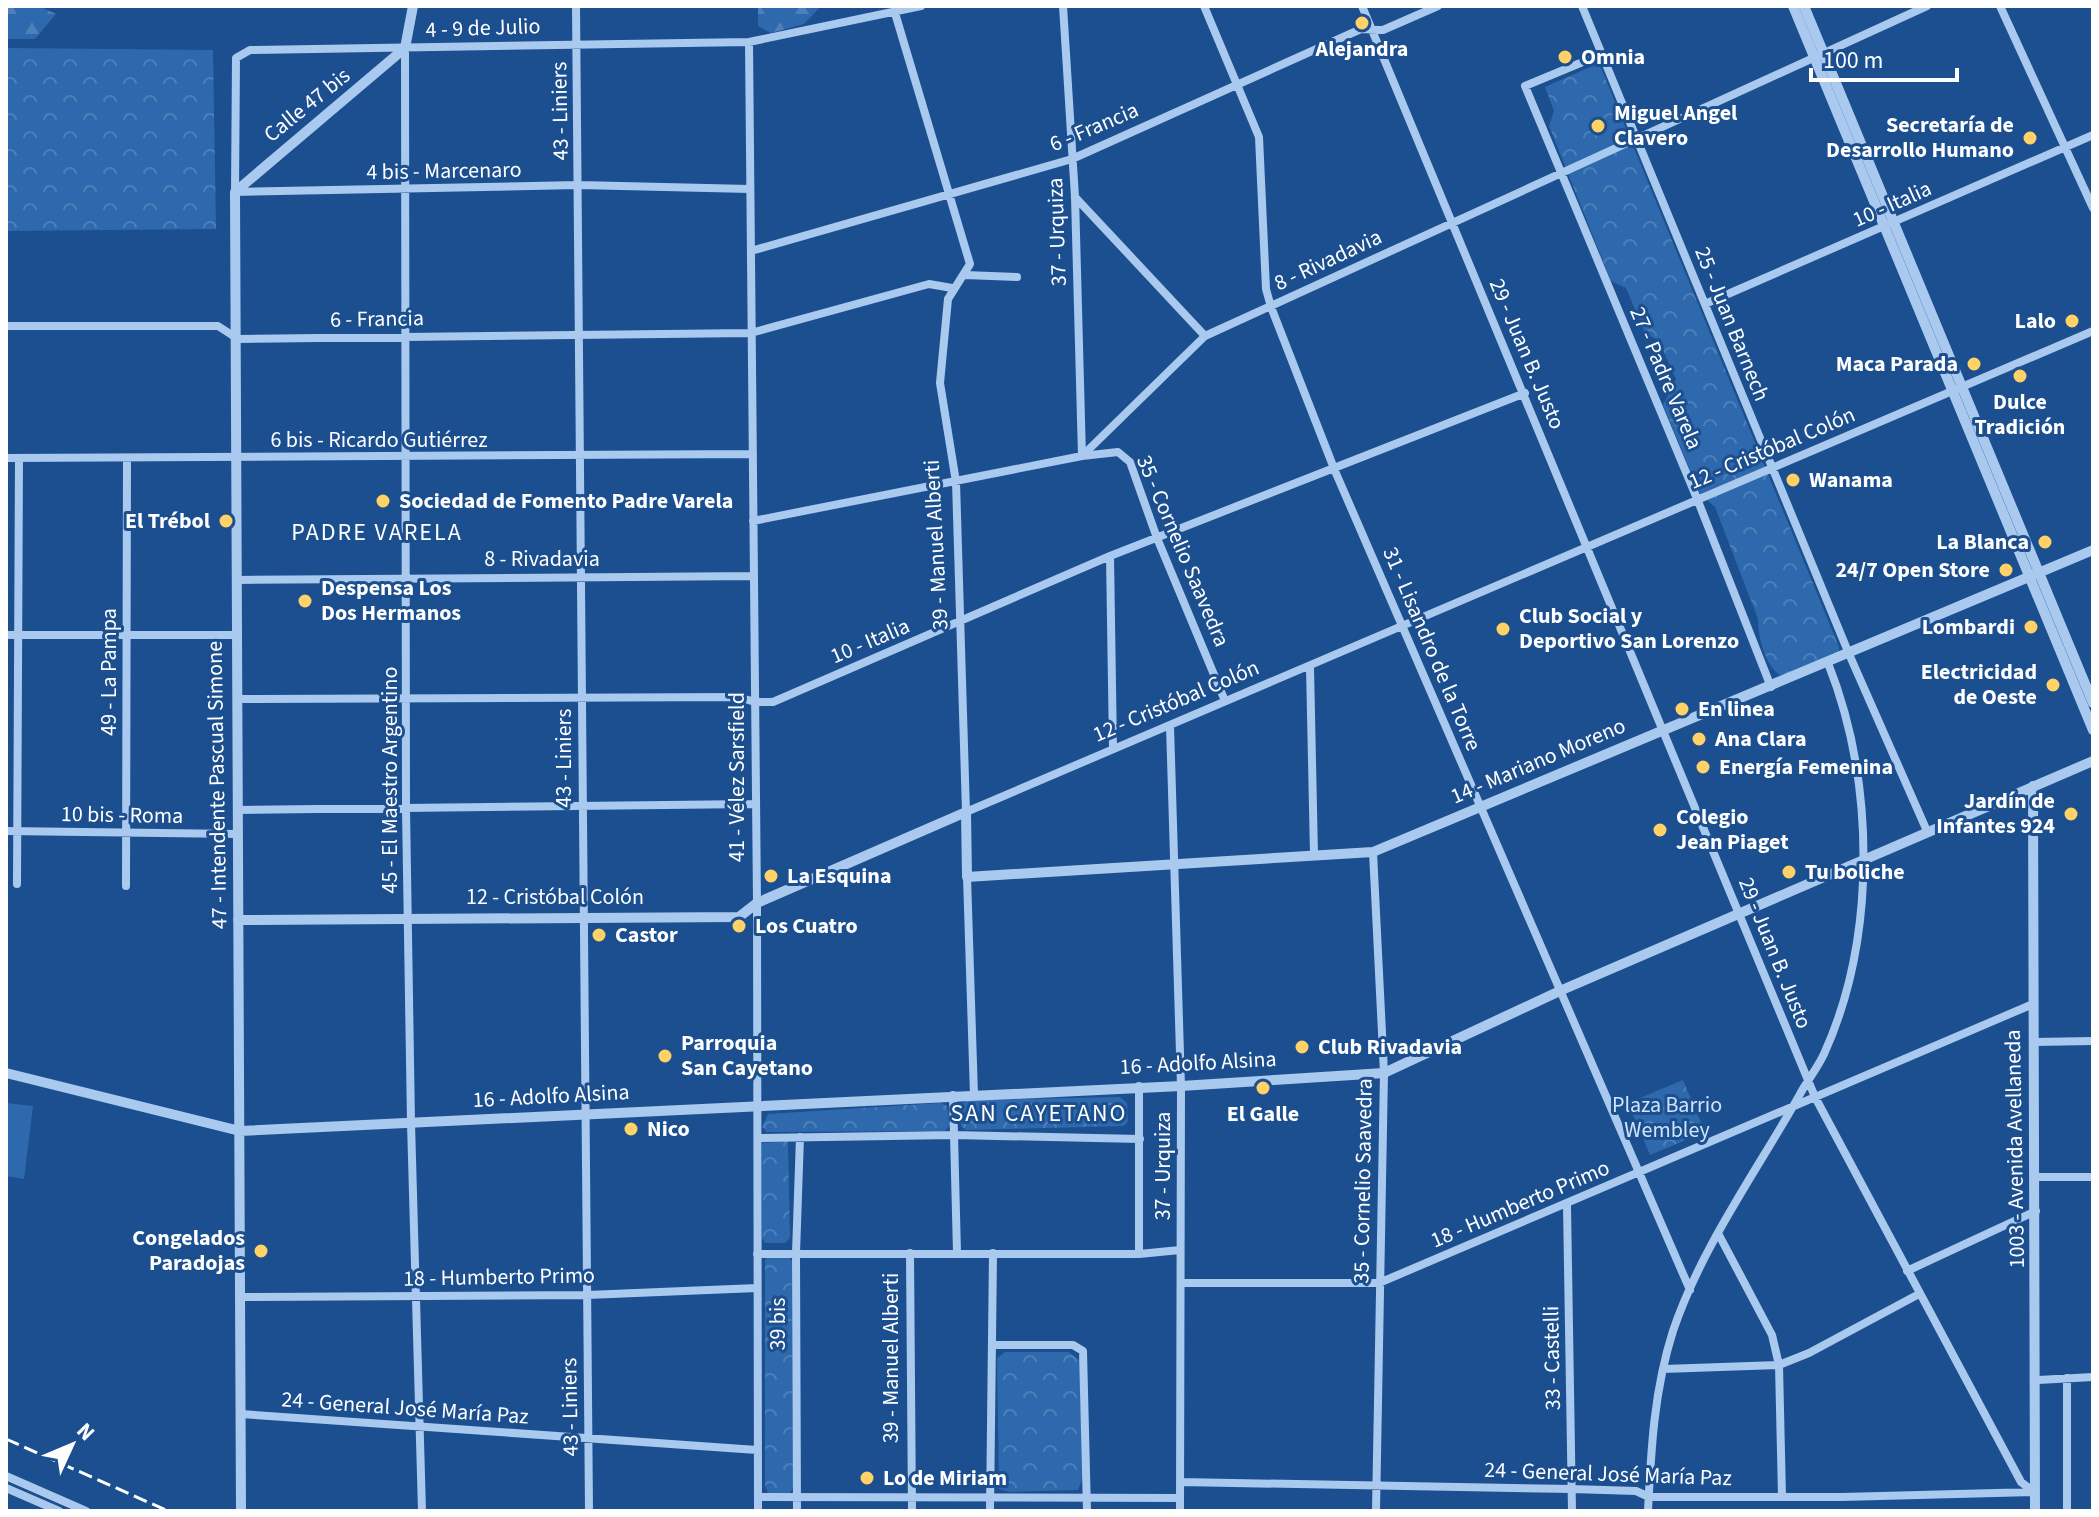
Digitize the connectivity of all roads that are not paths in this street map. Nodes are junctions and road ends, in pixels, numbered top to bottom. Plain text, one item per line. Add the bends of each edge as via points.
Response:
1 (413, 6) edge
2 (576, 6) edge
3 (921, 6) edge
4 (1063, 6) edge
5 (1204, 6) edge
6 (1362, 6) edge
7 (1438, 6) edge
8 (1582, 6) edge
9 (1793, 6) edge
10 (1804, 6) edge
11 (1927, 6) edge
12 (2000, 6) edge
13 (895, 13) junction
14 (1372, 30) junction
15 (749, 42) junction
16 (577, 43) junction
17 (405, 48) junction
18 (1602, 54) junction
19 (1819, 56) junction
20 (236, 58) joint
21 (1236, 84) junction
22 (2093, 135) edge
23 (1637, 141) junction
24 (2066, 147) junction
25 (1072, 159) junction
26 (1561, 174) junction
27 (578, 185) junction
28 (750, 189) junction
29 (404, 190) junction
30 (235, 192) junction
31 (949, 196) junction
32 (1075, 197) junction
33 (2093, 208) edge
34 (1453, 223) junction
35 (1889, 225) junction
36 (751, 251) junction
37 (965, 275) junction
38 (1017, 277) dead end
39 (952, 288) junction
40 (1705, 304) junction
41 (1271, 307) junction
42 (6, 326) edge
43 (2093, 331) edge
44 (751, 333) junction
45 (580, 335) junction
46 (1205, 336) junction
47 (405, 337) junction
48 (238, 339) junction
49 (1958, 391) junction
50 (1525, 393) junction
51 (753, 454) junction
52 (581, 456) junction
53 (1082, 456) junction
54 (6, 458) edge
55 (19, 458) junction
56 (127, 458) junction
57 (407, 458) junction
58 (235, 459) junction
59 (1772, 469) junction
60 (1335, 471) junction
61 (956, 482) junction
62 (1698, 501) junction
63 (753, 521) junction
64 (1157, 538) junction
65 (1588, 548) junction
66 (2093, 550) edge
67 (1110, 556) junction
68 (582, 576) junction
69 (754, 576) junction
70 (2035, 576) junction
71 (406, 578) junction
72 (236, 580) junction
73 (959, 621) junction
74 (1405, 627) junction
75 (11, 635) edge
76 (126, 635) junction
77 (235, 635) junction
78 (1849, 654) junction
79 (1828, 663) junction
80 (1310, 667) junction
81 (1771, 687) junction
82 (407, 697) junction
83 (582, 697) junction
84 (237, 699) junction
85 (1225, 701) junction
86 (755, 702) junction
87 (2093, 703) edge
88 (1170, 726) junction
89 (1665, 730) junction
90 (2093, 730) edge
91 (1113, 749) junction
92 (2093, 761) edge
93 (2033, 786) junction
94 (582, 804) junction
95 (754, 804) junction
96 (1480, 806) junction
97 (406, 809) junction
98 (237, 810) junction
99 (966, 812) junction
100 (6, 831) edge
101 (19, 831) junction
102 (1927, 831) junction
103 (127, 833) junction
104 (238, 834) junction
105 (1373, 852) junction
106 (1314, 855) junction
107 (1864, 859) junction
108 (1175, 863) junction
109 (967, 877) junction
110 (17, 884) dead end
111 (126, 886) dead end
112 (757, 903) junction
113 (1740, 914) junction
114 (581, 917) junction
115 (409, 919) junction
116 (238, 920) junction
117 (1562, 990) junction
118 (2033, 1004) junction
119 (2093, 1041) edge
120 (2034, 1042) junction
121 (6, 1073) edge
122 (1384, 1073) junction
123 (1808, 1080) junction
124 (1139, 1086) junction
125 (1181, 1086) junction
126 (953, 1095) junction
127 (974, 1095) junction
128 (1815, 1097) junction
129 (757, 1106) junction
130 (1792, 1107) junction
131 (584, 1115) junction
132 (411, 1123) junction
133 (240, 1131) junction
134 (954, 1135) junction
135 (800, 1137) junction
136 (758, 1138) junction
137 (1140, 1139) junction
138 (1639, 1171) junction
139 (2035, 1177) junction
140 (2093, 1177) edge
141 (1567, 1205) junction
142 (2036, 1211) junction
143 (1719, 1235) junction
144 (1180, 1250) junction
145 (796, 1253) junction
146 (910, 1253) junction
147 (957, 1253) junction
148 (993, 1253) junction
149 (757, 1254) junction
150 (1139, 1254) junction
151 (1907, 1271) junction
152 (1182, 1283) junction
153 (1379, 1283) junction
154 (757, 1288) junction
155 (1690, 1290) junction
156 (1919, 1294) junction
157 (587, 1295) junction
158 (417, 1296) junction
159 (242, 1297) junction
160 (992, 1345) junction
161 (1779, 1365) junction
162 (1663, 1369) junction
163 (2093, 1377) edge
164 (2067, 1378) junction
165 (2038, 1380) junction
166 (241, 1414) junction
167 (421, 1428) junction
168 (589, 1439) junction
169 (757, 1450) junction
170 (6, 1476) edge
171 (1180, 1482) junction
172 (1376, 1483) junction
173 (6, 1488) edge
174 (1572, 1489) junction
175 (2034, 1492) junction
176 (1087, 1496) junction
177 (758, 1497) junction
178 (990, 1497) junction
179 (1649, 1497) junction
180 (1782, 1497) junction
181 (1842, 1497) junction
182 (797, 1498) junction
183 (912, 1498) junction
184 (1180, 1498) junction
185 (59, 1511) edge
186 (86, 1511) edge
187 (241, 1511) edge
188 (422, 1511) edge
189 (589, 1511) edge
190 (758, 1511) edge
191 (797, 1511) edge
192 (912, 1511) edge
193 (990, 1511) edge
194 (1087, 1511) edge
195 (1180, 1511) edge
196 (1376, 1511) edge
197 (1572, 1511) edge
198 (1648, 1511) edge
199 (1842, 1511) edge
200 (2035, 1511) edge
201 (2067, 1511) edge

1 - 17 street
2 - 16 street, 43 - Liniers
3 - 13 street, 4 - 9 de Julio
4 - 25 street, 37 - Urquiza
5 - 21 street, 31 - Lisandro de la Torre
6 - 14 street, 29 - Juan B. Justo
7 - 14 street, 6 - Francia
8 - 18 street, 25 - Juan Barnech
9 - 19 street
10 - 19 street
11 - 19 street, 8 - Rivadavia
12 - 24 street
13 - 15 street, 4 - 9 de Julio
13 - 31 street
14 - 21 street, 6 - Francia via 1361,29
14 - 34 street, 29 - Juan B. Justo
15 - 16 street, 4 - 9 de Julio
15 - 28 street, 41 - Vélez Sarsfield
16 - 17 street, 4 - 9 de Julio
16 - 27 street, 43 - Liniers
17 - 20 street, 4 - 9 de Julio via 250,50
17 - 29 street, 45 - El Maestro Argentino
17 - 30 street, Calle 47 bis
18 - 23 street, 25 - Juan Barnech
18 - 26 street, 27 - Padre Varela via 1525,86
19 - 23 street, 8 - Rivadavia
19 - 35 street
20 - 30 street, 47 - Intendente Pascual Simone
21 - 25 street, 6 - Francia
21 - 41 street, 31 - Lisandro de la Torre via 1263,159 1266,289
22 - 24 street, 10 - Italia
23 - 26 street, 8 - Rivadavia
23 - 40 street, 25 - Juan Barnech
24 - 33 street
24 - 35 street, 10 - Italia
25 - 31 street, 6 - Francia
25 - 32 street, 37 - Urquiza
26 - 34 street, 8 - Rivadavia
26 - 62 street, 27 - Padre Varela
27 - 28 street, 4 bis - Marcenaro
27 - 29 street, 4 bis - Marcenaro
27 - 45 street, 43 - Liniers
28 - 36 street, 41 - Vélez Sarsfield
29 - 30 street, 4 bis - Marcenaro
29 - 47 street, 45 - El Maestro Argentino
30 - 48 street, 47 - Intendente Pascual Simone
31 - 36 street, 6 - Francia
31 - 37 street via 970,264
32 - 46 street
32 - 53 street, 37 - Urquiza
34 - 41 street, 8 - Rivadavia
34 - 50 street, 29 - Juan B. Justo
35 - 40 street, 10 - Italia
35 - 49 street
36 - 44 street, 41 - Vélez Sarsfield
37 - 38 street
37 - 39 street
39 - 44 street via 929,284
39 - 61 street, 39 - Manuel Alberti via 940,383
40 - 59 street, 25 - Juan Barnech
41 - 46 street, 8 - Rivadavia
41 - 60 street, 31 - Lisandro de la Torre
42 - 48 street, 6 - Francia via 218,326
43 - 49 street, 12 - Cristóbal Colón
44 - 45 street, 6 - Francia
44 - 51 street, 41 - Vélez Sarsfield
45 - 47 street, 6 - Francia
45 - 52 street, 43 - Liniers
46 - 53 street, 8 - Rivadavia
47 - 48 street, 6 - Francia
47 - 57 street, 45 - El Maestro Argentino
48 - 58 street, 47 - Intendente Pascual Simone
49 - 59 street, 12 - Cristóbal Colón
49 - 70 street
50 - 60 street, 10 - Italia
50 - 65 street, 29 - Juan B. Justo
51 - 52 street, 6 bis - Ricardo Gutiérrez
51 - 63 street, 41 - Vélez Sarsfield
52 - 57 street, 6 bis - Ricardo Gutiérrez
52 - 68 street, 43 - Liniers
53 - 61 street
53 - 64 street, 35 - Cornelio Saavedra via 1125,455
54 - 55 street, 6 bis - Ricardo Gutiérrez
55 - 56 street, 6 bis - Ricardo Gutiérrez
55 - 75 street
56 - 58 street, 6 bis - Ricardo Gutiérrez
56 - 76 street, 49 - La Pampa
57 - 58 street, 6 bis - Ricardo Gutiérrez
57 - 71 street, 45 - El Maestro Argentino
58 - 72 street, 47 - Intendente Pascual Simone
59 - 62 street, 12 - Cristóbal Colón
59 - 78 street, 25 - Juan Barnech
60 - 64 street, 10 - Italia
60 - 74 street, 31 - Lisandro de la Torre
61 - 63 street
61 - 73 street, 39 - Manuel Alberti
62 - 65 street, 12 - Cristóbal Colón
62 - 81 street, 27 - Padre Varela
63 - 69 street, 41 - Vélez Sarsfield
64 - 67 street, 10 - Italia
64 - 85 street, 35 - Cornelio Saavedra
65 - 74 street, 12 - Cristóbal Colón
65 - 89 street, 29 - Juan B. Justo
66 - 70 street, 14 - Mariano Moreno
67 - 73 street, 10 - Italia
67 - 91 street
68 - 69 street, 8 - Rivadavia
68 - 71 street, 8 - Rivadavia
68 - 83 street, 43 - Liniers
69 - 86 street, 41 - Vélez Sarsfield
70 - 78 street, 14 - Mariano Moreno
70 - 87 street
70 - 90 street
71 - 72 street, 8 - Rivadavia
71 - 82 street, 45 - El Maestro Argentino
72 - 77 street, 47 - Intendente Pascual Simone
73 - 86 street, 10 - Italia via 773,702
73 - 99 street, 39 - Manuel Alberti
74 - 80 street, 12 - Cristóbal Colón
74 - 96 street, 31 - Lisandro de la Torre
75 - 76 street
75 - 101 street
76 - 77 street
76 - 103 street, 49 - La Pampa
77 - 84 street, 47 - Intendente Pascual Simone
78 - 79 street, 14 - Mariano Moreno
78 - 102 street, 25 - Juan Barnech
79 - 81 street, 14 - Mariano Moreno
79 - 107 street via 1847,725
80 - 85 street, 12 - Cristóbal Colón
80 - 106 street
81 - 89 street, 14 - Mariano Moreno
82 - 83 street, 10 - Italia
82 - 84 street, 10 - Italia
82 - 97 street, 45 - El Maestro Argentino
83 - 86 street, 10 - Italia via 738,697
83 - 94 street, 43 - Liniers
84 - 98 street, 47 - Intendente Pascual Simone
85 - 88 street, 12 - Cristóbal Colón
86 - 95 street, 41 - Vélez Sarsfield
88 - 91 street, 12 - Cristóbal Colón
88 - 108 street, 37 - Urquiza
89 - 96 street, 14 - Mariano Moreno
89 - 113 street, 29 - Juan B. Justo
91 - 99 street, 12 - Cristóbal Colón
92 - 93 street, 16 - Adolfo Alsina
93 - 102 street, 16 - Adolfo Alsina
93 - 118 street, 1003 - Avenida Avellaneda
94 - 95 street
94 - 97 street
94 - 114 street, 43 - Liniers
95 - 112 street, 41 - Vélez Sarsfield
96 - 105 street, 14 - Mariano Moreno
96 - 117 street, 31 - Lisandro de la Torre
97 - 98 street
97 - 115 street, 45 - El Maestro Argentino
98 - 104 street, 47 - Intendente Pascual Simone
99 - 109 street, 39 - Manuel Alberti
99 - 112 street, 12 - Cristóbal Colón
100 - 101 street, 10 bis - Roma
101 - 103 street, 10 bis - Roma
101 - 110 street
102 - 107 street, 16 - Adolfo Alsina
103 - 104 street, 10 bis - Roma
103 - 111 street, 49 - La Pampa
104 - 116 street, 47 - Intendente Pascual Simone
105 - 106 street, 14 - Mariano Moreno
105 - 122 street, 35 - Cornelio Saavedra
106 - 108 street, 14 - Mariano Moreno
107 - 113 street, 16 - Adolfo Alsina
107 - 123 street via 1855,951 1823,1056
108 - 109 street, 14 - Mariano Moreno
108 - 125 street, 37 - Urquiza
109 - 127 street, 39 - Manuel Alberti
112 - 114 street, 12 - Cristóbal Colón via 739,917
112 - 129 street, 41 - Vélez Sarsfield
113 - 117 street, 16 - Adolfo Alsina
113 - 123 street, 29 - Juan B. Justo
114 - 115 street, 12 - Cristóbal Colón
114 - 131 street, 43 - Liniers
115 - 116 street, 12 - Cristóbal Colón
115 - 132 street, 45 - El Maestro Argentino
116 - 133 street, 47 - Intendente Pascual Simone
117 - 122 street, 16 - Adolfo Alsina
117 - 138 street, 31 - Lisandro de la Torre
118 - 120 street, 1003 - Avenida Avellaneda
118 - 128 street, 18 - Humberto Primo
119 - 120 street
120 - 139 street, 1003 - Avenida Avellaneda
121 - 133 street, 16 - Adolfo Alsina
122 - 125 street, 16 - Adolfo Alsina
122 - 153 street, 35 - Cornelio Saavedra
123 - 128 street, 29 - Juan B. Justo
123 - 130 street
124 - 125 street, 16 - Adolfo Alsina
124 - 127 street, 16 - Adolfo Alsina
124 - 137 street
125 - 144 street, 37 - Urquiza
126 - 127 street, 16 - Adolfo Alsina
126 - 129 street, 16 - Adolfo Alsina
126 - 134 street
128 - 130 street, 18 - Humberto Primo
128 - 151 street, 29 - Juan B. Justo
129 - 131 street, 16 - Adolfo Alsina
129 - 136 street, 41 - Vélez Sarsfield
130 - 138 street, 18 - Humberto Primo
130 - 143 street
131 - 132 street, 16 - Adolfo Alsina
131 - 157 street, 43 - Liniers
132 - 133 street, 16 - Adolfo Alsina
132 - 158 street, 45 - El Maestro Argentino
133 - 159 street, 47 - Intendente Pascual Simone
134 - 135 street
134 - 137 street
134 - 147 street
135 - 136 street
135 - 145 street, 39 bis
136 - 149 street, 41 - Vélez Sarsfield
137 - 150 street
138 - 141 street, 18 - Humberto Primo
138 - 155 street, 31 - Lisandro de la Torre
139 - 140 street
139 - 142 street, 1003 - Avenida Avellaneda
141 - 153 street, 18 - Humberto Primo
141 - 174 street, 33 - Castelli
142 - 151 street
142 - 165 street, 1003 - Avenida Avellaneda
143 - 155 street
143 - 161 street via 1772,1335
144 - 150 street
144 - 152 street, 37 - Urquiza
145 - 146 street
145 - 149 street
145 - 182 street, 39 bis
146 - 147 street
146 - 183 street, 39 - Manuel Alberti
147 - 148 street
148 - 150 street
148 - 160 street
149 - 154 street, 41 - Vélez Sarsfield
151 - 156 street, 29 - Juan B. Justo
152 - 153 street, 18 - Humberto Primo
152 - 171 street, 37 - Urquiza
153 - 172 street, 35 - Cornelio Saavedra
154 - 157 street, 18 - Humberto Primo
154 - 169 street, 41 - Vélez Sarsfield
155 - 162 street
156 - 161 street
156 - 175 street, 29 - Juan B. Justo via 2021,1482
157 - 158 street, 18 - Humberto Primo
157 - 168 street, 43 - Liniers
158 - 159 street, 18 - Humberto Primo
158 - 167 street, 45 - El Maestro Argentino
159 - 166 street, 47 - Intendente Pascual Simone
160 - 176 street via 1073,1345 1083,1351
160 - 178 street
161 - 162 street
161 - 180 street
162 - 179 street
163 - 164 street
164 - 165 street
164 - 201 street
165 - 175 street, 1003 - Avenida Avellaneda
166 - 167 street, 24 - General José María Paz
166 - 187 street, 47 - Intendente Pascual Simone
167 - 168 street, 24 - General José María Paz
167 - 188 street, 45 - El Maestro Argentino
168 - 169 street, 24 - General José María Paz
168 - 189 street, 43 - Liniers
169 - 177 street, 41 - Vélez Sarsfield
170 - 186 street
171 - 172 street, 24 - General José María Paz
171 - 184 street, 37 - Urquiza
172 - 174 street, 24 - General José María Paz
172 - 196 street, 35 - Cornelio Saavedra
173 - 185 street
174 - 179 street, 24 - General José María Paz via 1636,1491
174 - 197 street, 33 - Castelli
175 - 181 street, 24 - General José María Paz
175 - 200 street, 1003 - Avenida Avellaneda
176 - 178 street
176 - 184 street
176 - 194 street
177 - 182 street
177 - 190 street, 41 - Vélez Sarsfield
178 - 183 street
178 - 193 street
179 - 180 street, 24 - General José María Paz
179 - 198 street
180 - 181 street, 24 - General José María Paz
181 - 199 street
182 - 183 street
182 - 191 street, 39 bis
183 - 192 street, 39 - Manuel Alberti
184 - 195 street, 37 - Urquiza

